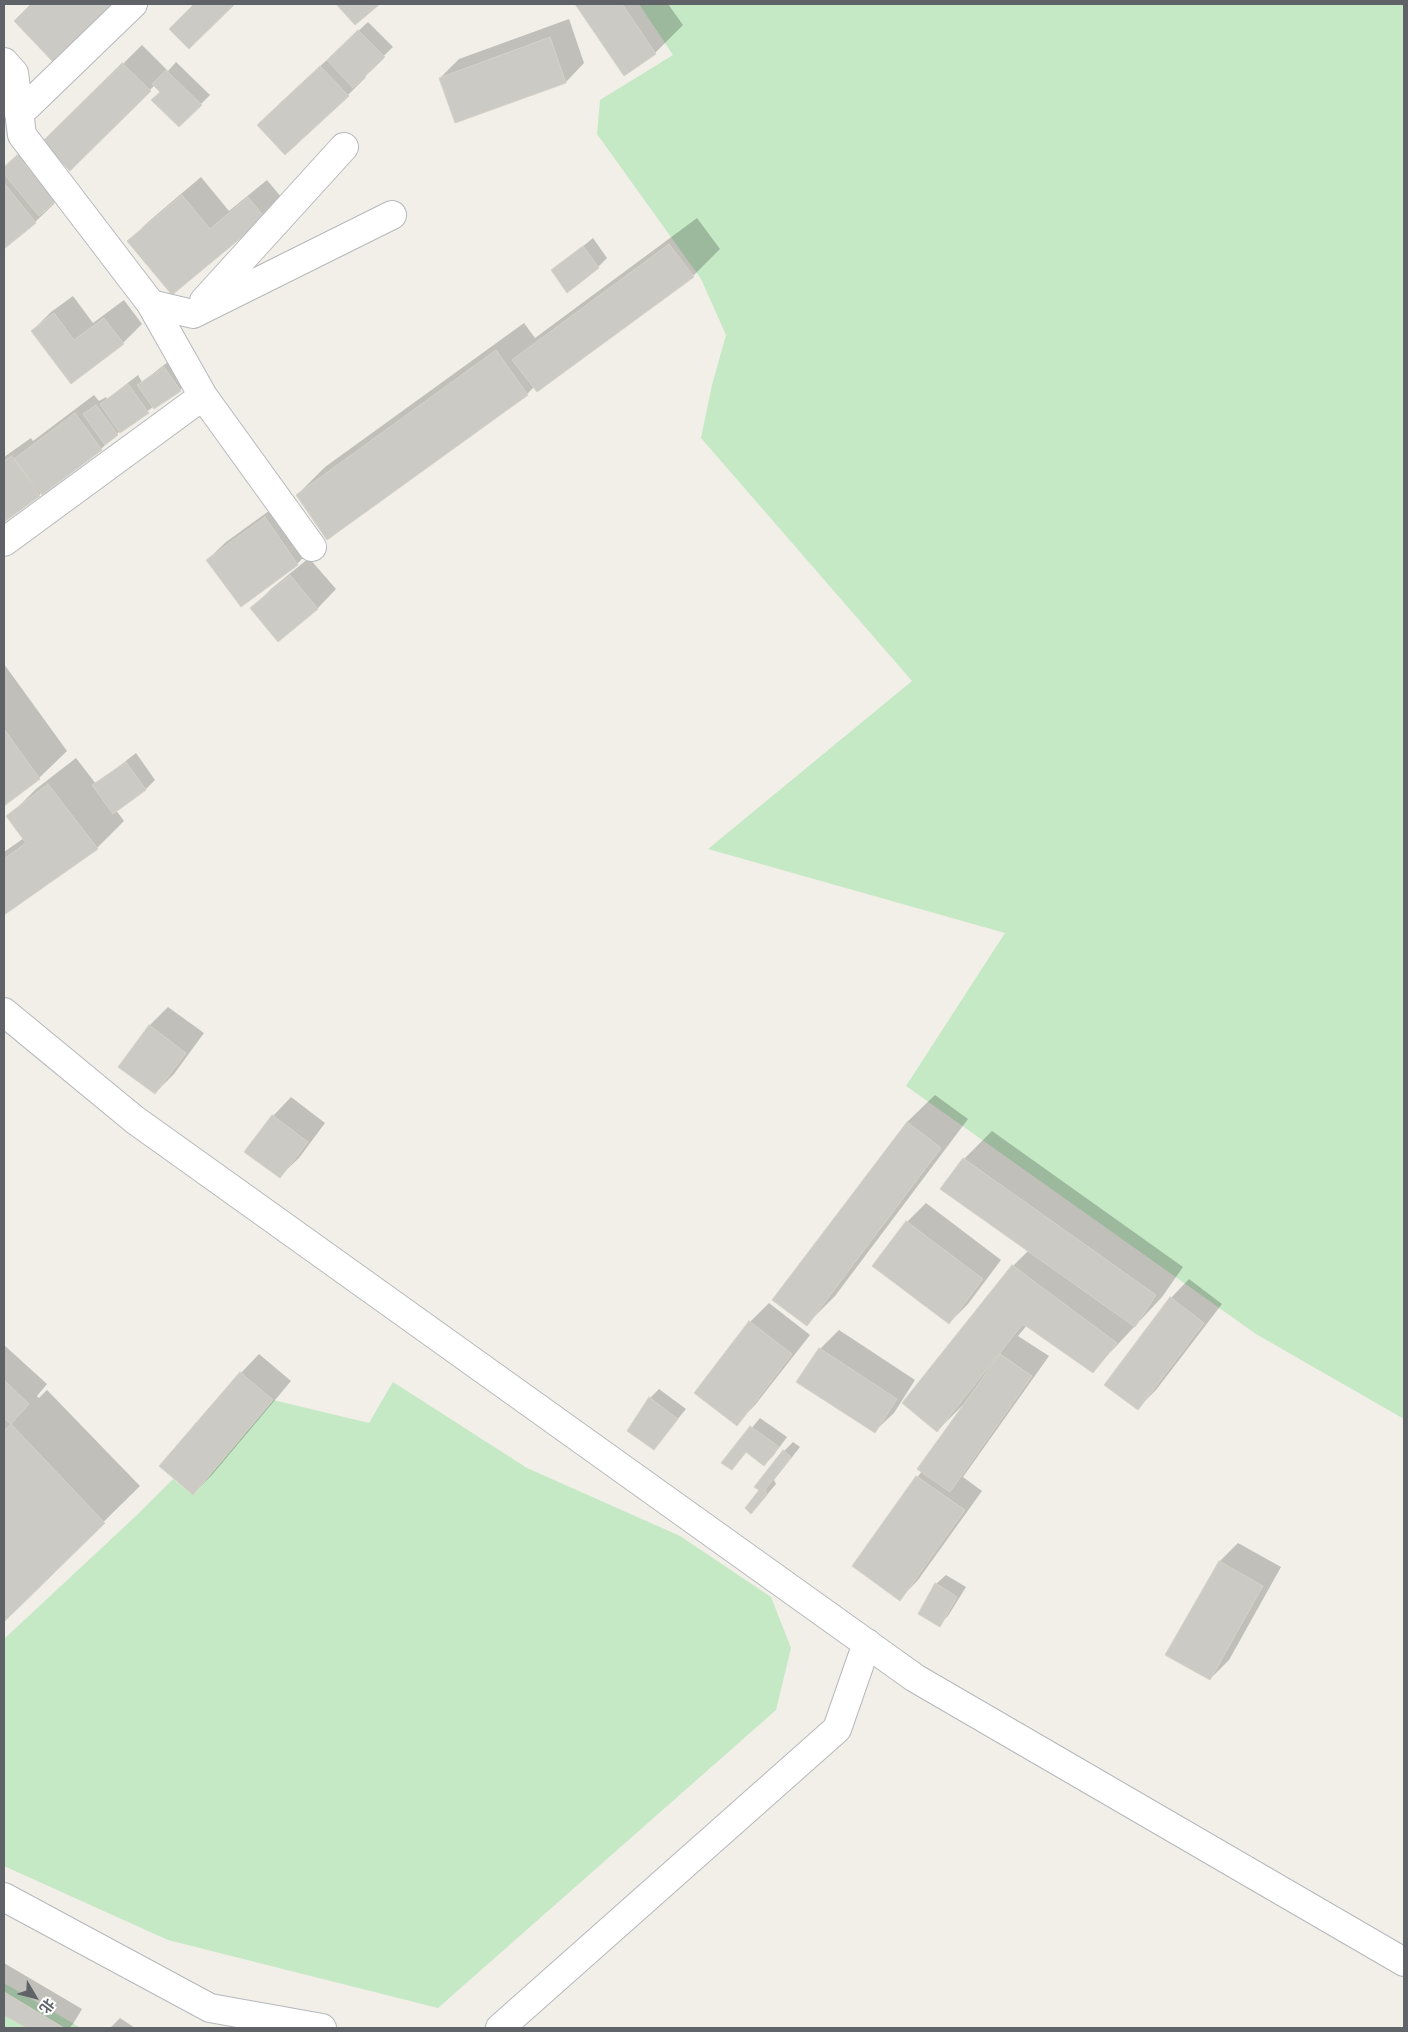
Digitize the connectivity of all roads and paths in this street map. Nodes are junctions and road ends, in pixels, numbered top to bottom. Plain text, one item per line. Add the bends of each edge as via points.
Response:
1 (134, 4) edge
2 (4, 62) edge
3 (19, 114) junction
4 (344, 147) dead end
5 (392, 214) dead end
6 (151, 304) junction
7 (193, 314) junction
8 (203, 396) junction
9 (4, 542) edge
10 (312, 547) dead end
11 (4, 1012) edge
12 (867, 1643) junction
13 (4, 1897) edge
14 (1404, 1962) edge
15 (322, 2028) edge
16 (500, 2028) edge

1 - 3 street
2 - 3 street via 14,73
3 - 6 street via 22,135
4 - 7 street
5 - 7 street
6 - 7 street
6 - 8 street
8 - 9 street
8 - 10 street
11 - 12 street via 135,1120
12 - 14 street via 915,1678
12 - 16 street via 837,1730
13 - 15 street via 210,2008

